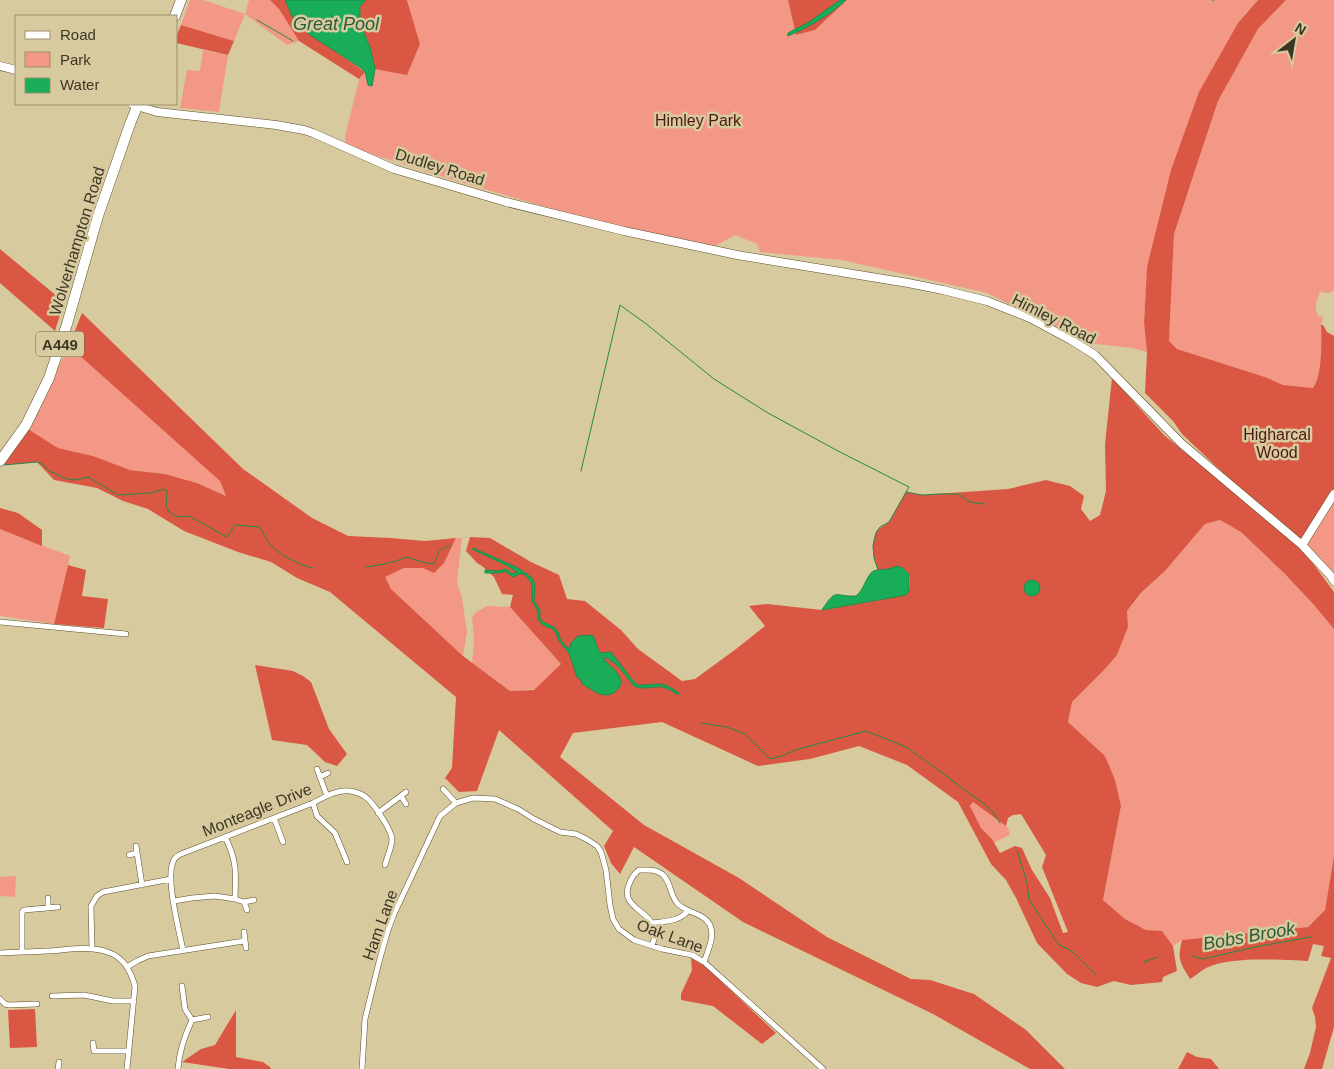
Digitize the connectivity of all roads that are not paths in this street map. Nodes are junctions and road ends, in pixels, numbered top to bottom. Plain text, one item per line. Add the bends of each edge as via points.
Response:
1 (181, 0) edge
2 (175, 15) edge
3 (0, 66) edge
4 (15, 70) edge
5 (136, 105) edge
6 (737, 255) joint
7 (0, 461) edge
8 (1334, 494) edge
9 (1302, 545) junction
10 (1334, 580) edge
11 (0, 622) edge
12 (126, 634) dead end
13 (317, 769) dead end
14 (328, 773) dead end
15 (320, 777) junction
16 (443, 789) dead end
17 (406, 792) dead end
18 (327, 796) junction
19 (401, 796) junction
20 (313, 803) junction
21 (456, 803) junction
22 (406, 804) dead end
23 (378, 813) junction
24 (274, 818) junction
25 (225, 837) junction
26 (283, 842) dead end
27 (136, 846) dead end
28 (137, 853) junction
29 (129, 855) dead end
30 (347, 862) dead end
31 (385, 865) dead end
32 (171, 879) junction
33 (142, 885) junction
34 (48, 898) dead end
35 (235, 899) junction
36 (254, 900) dead end
37 (174, 901) junction
38 (244, 902) junction
39 (58, 907) dead end
40 (15, 908) dead end
41 (48, 908) junction
42 (247, 910) dead end
43 (688, 910) junction
44 (22, 912) junction
45 (652, 923) junction
46 (244, 932) dead end
47 (244, 941) junction
48 (652, 946) junction
49 (246, 948) dead end
50 (92, 949) junction
51 (183, 950) junction
52 (22, 951) junction
53 (0, 953) edge
54 (704, 962) junction
55 (127, 967) junction
56 (182, 986) dead end
57 (52, 996) dead end
58 (0, 999) edge
59 (134, 1001) junction
60 (36, 1004) dead end
61 (208, 1017) dead end
62 (192, 1020) junction
63 (93, 1043) dead end
64 (128, 1051) junction
65 (59, 1062) dead end
66 (58, 1069) edge
67 (127, 1069) edge
68 (178, 1069) edge
69 (362, 1069) edge
70 (823, 1069) edge

1 - 2 highway
3 - 4 main road
5 - 6 main road, Dudley Road via 157,112 304,130 394,168 506,202
5 - 7 highway, Wolverhampton Road / A449 via 98,216 49,378 26,425
6 - 9 main road, Himley Road via 943,290 987,301 1038,322 1095,356 1182,444
8 - 9 main road
9 - 10 main road, Himley Road
11 - 12 street
13 - 15 street
14 - 15 street
15 - 18 street
16 - 21 street
17 - 19 street
18 - 20 street, Monteagle Drive
18 - 23 street, Monteagle Drive via 344,791 360,794
19 - 22 street
19 - 23 street
20 - 24 street, Monteagle Drive
20 - 30 street via 317,816 335,833
21 - 48 street, Oak Lane via 473,798 495,799 560,832 576,834 597,846 602,852 606,870 613,919 619,929 634,940
21 - 69 street, Ham Lane via 440,816 388,930 364,1019
23 - 31 street, Monteagle Drive via 392,838
24 - 25 street, Monteagle Drive
24 - 26 street
25 - 32 street, Monteagle Drive via 178,855 171,866
25 - 35 street via 235,860
27 - 28 street
28 - 29 street
28 - 33 street
32 - 33 street
32 - 37 street, Monteagle Drive
33 - 50 street via 104,892 95,900 92,906
34 - 41 street
35 - 37 street via 215,896
35 - 38 street
36 - 38 street
37 - 51 street, Monteagle Drive
38 - 42 street
39 - 41 street
40 - 44 street
41 - 44 street
43 - 45 street via 676,920
43 - 45 street via 675,900 668,881 660,872 640,870 632,877 627,892 630,902
43 - 54 street via 704,918 712,930
44 - 52 street
45 - 48 street via 655,937
46 - 47 street
47 - 49 street
47 - 51 street
48 - 54 street, Oak Lane via 692,955
50 - 52 street
50 - 55 street via 115,955
51 - 55 street via 148,956
52 - 53 street
54 - 70 street, Oak Lane
55 - 59 street via 134,986
56 - 62 street via 185,1009
57 - 59 street via 84,994 113,1002
58 - 60 street via 9,1005
59 - 64 street
61 - 62 street
62 - 68 street
63 - 64 street via 94,1051
64 - 67 street
65 - 66 street

